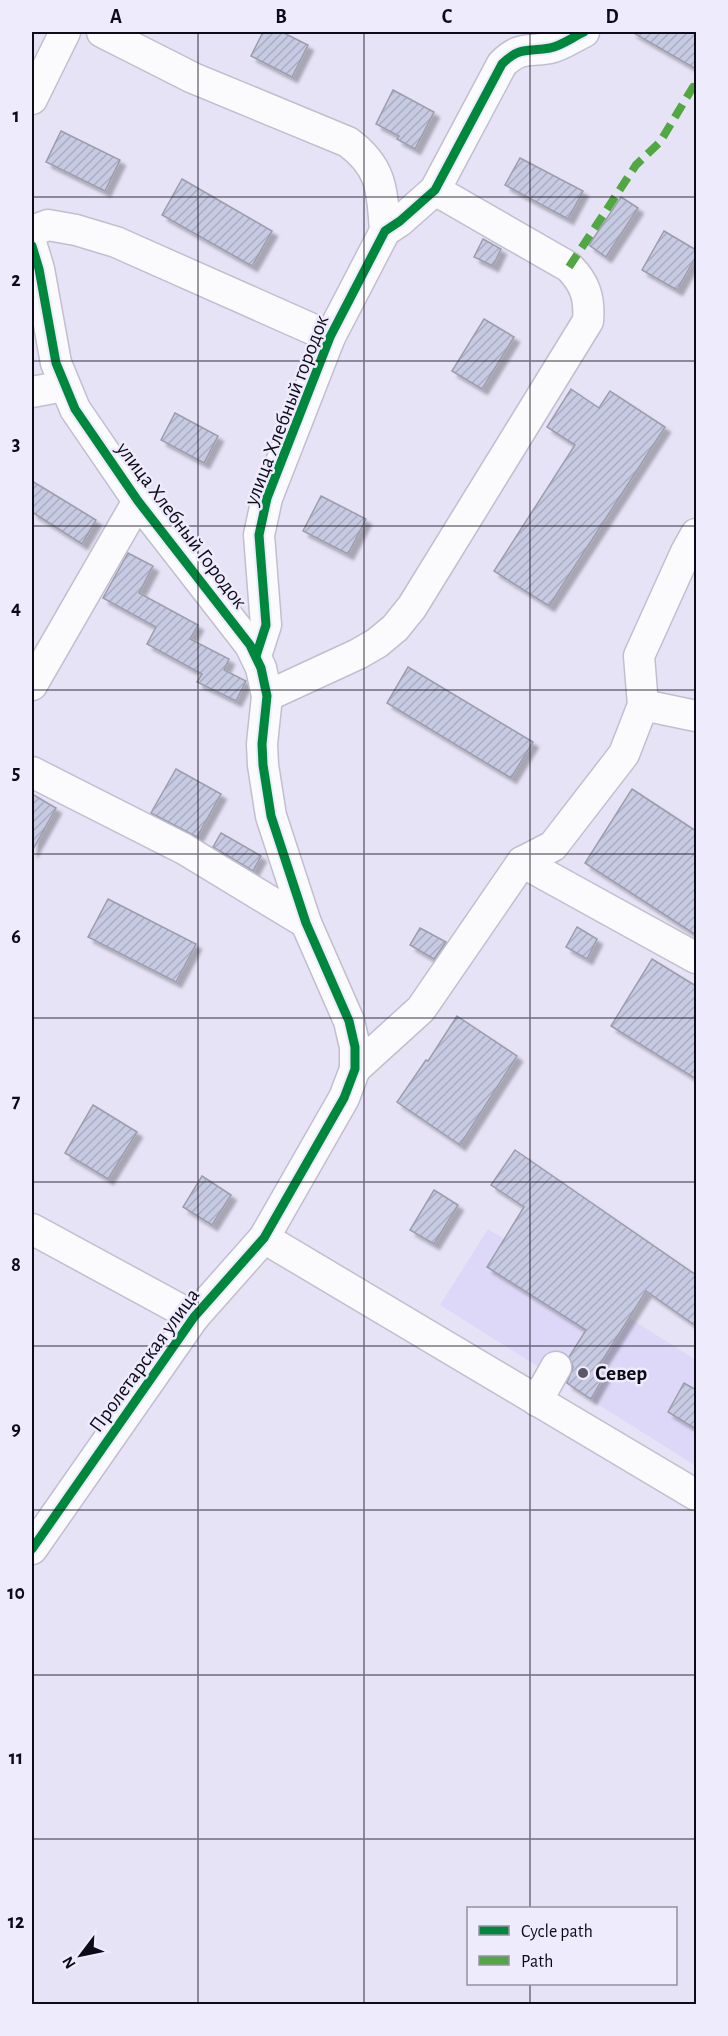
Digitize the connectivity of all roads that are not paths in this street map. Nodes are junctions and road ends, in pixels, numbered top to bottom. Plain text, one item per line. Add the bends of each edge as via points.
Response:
1 (64, 32) edge
2 (102, 32) edge
3 (584, 32) edge
4 (509, 43) edge
5 (32, 99) edge
6 (435, 190) junction
7 (32, 231) edge
8 (385, 231) junction
9 (32, 246) edge
10 (330, 337) junction
11 (64, 386) junction
12 (32, 392) edge
13 (138, 501) junction
14 (696, 534) edge
15 (256, 656) junction
16 (32, 685) edge
17 (267, 696) junction
18 (643, 705) junction
19 (696, 716) edge
20 (32, 772) edge
21 (522, 862) junction
22 (306, 923) junction
23 (696, 958) edge
24 (355, 1069) junction
25 (32, 1229) edge
26 (264, 1238) junction
27 (194, 1317) junction
28 (556, 1366) dead end
29 (537, 1401) junction
30 (696, 1495) edge
31 (32, 1549) edge

1 - 5 street
2 - 8 street via 193,78 348,142 361,151 378,176
3 - 4 street, улица Хлебный городок via 552,48 522,50
4 - 6 street, улица Хлебный городок via 502,64
6 - 8 street, улица Хлебный городок
6 - 17 street via 569,267 585,289 588,321 412,607 395,628 358,654
7 - 10 street, улица Хлебный городок via 48,225 116,242
8 - 10 street, улица Хлебный городок
9 - 11 street, улица Хлебный Городок
10 - 15 street, улица Хлебный городок via 267,498 259,535 266,625
11 - 12 street
11 - 13 street, улица Хлебный Городок via 89,431
13 - 15 street, улица Хлебный Городок
13 - 16 street, улица Хлебный городок
14 - 18 street via 639,656
15 - 17 street, улица Хлебный Городок
17 - 22 street, улица Хлебный Городок via 262,744 266,791
18 - 19 street
18 - 21 street via 617,764 553,846
20 - 22 street via 184,849
21 - 23 street
21 - 24 street via 421,1009
22 - 24 street, улица Хлебный Городок via 349,1021
24 - 26 street, Пролетарская улица via 344,1098
25 - 27 street
26 - 27 street, Пролетарская улица
26 - 29 street
27 - 31 street, Пролетарская улица
28 - 29 street
29 - 30 street

